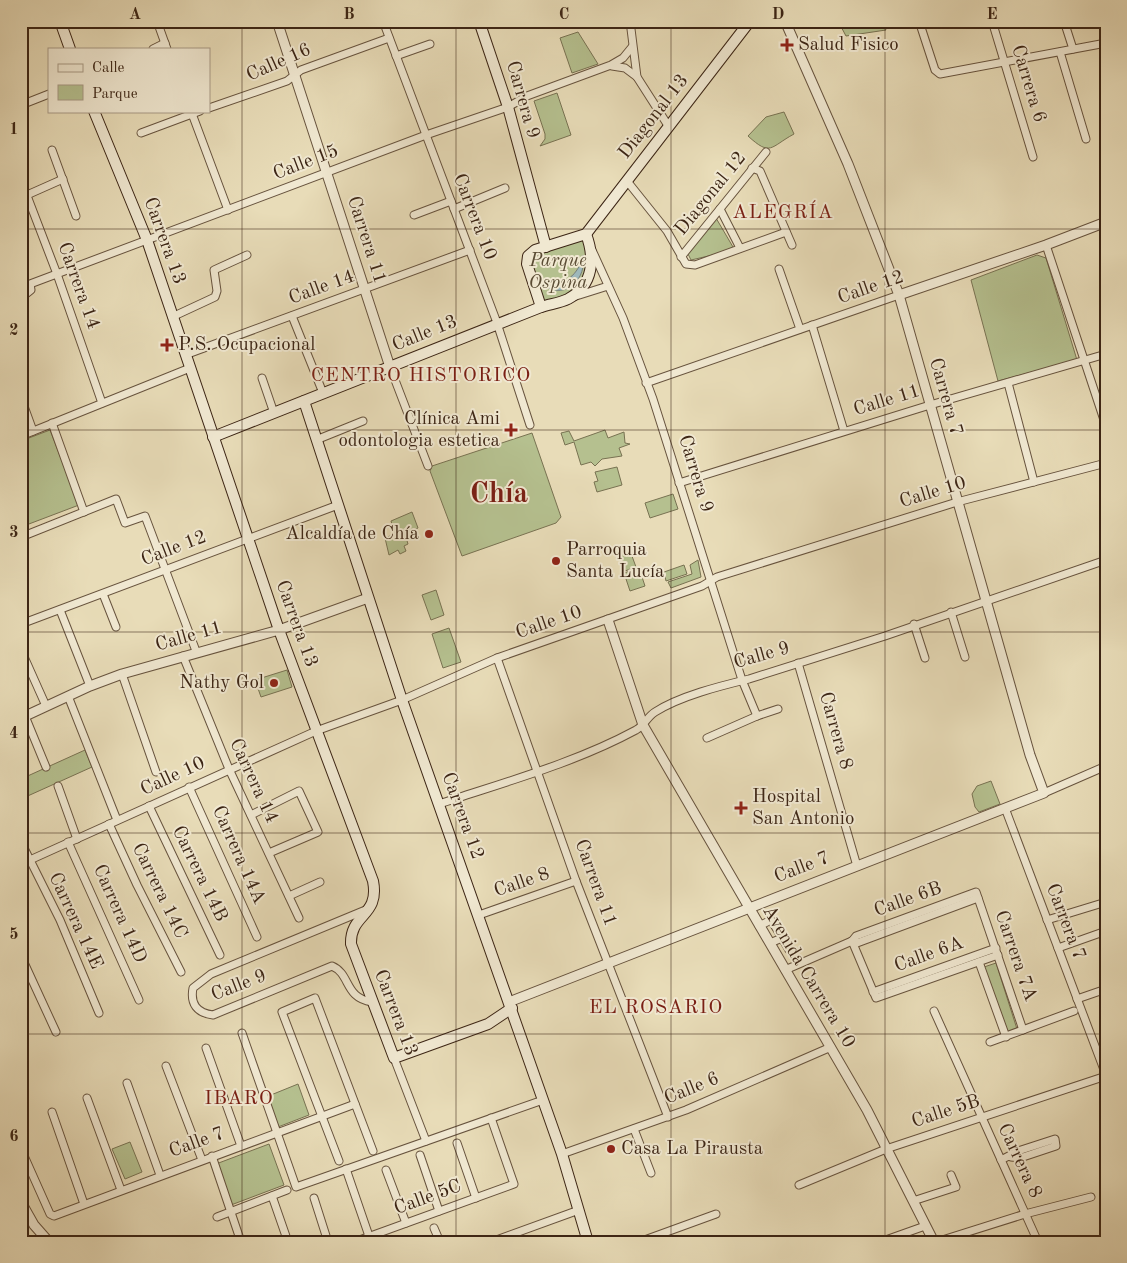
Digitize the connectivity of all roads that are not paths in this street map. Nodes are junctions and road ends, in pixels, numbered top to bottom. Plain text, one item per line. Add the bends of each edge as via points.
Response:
1 (60, 21) edge
2 (157, 21) edge
3 (277, 21) edge
4 (383, 21) edge
5 (479, 21) edge
6 (630, 21) edge
7 (750, 21) edge
8 (785, 21) edge
9 (919, 21) edge
10 (992, 21) edge
11 (1064, 21) edge
12 (389, 38) junction
13 (1106, 43) edge
14 (430, 44) dead end
15 (166, 46) edge
16 (632, 47) junction
17 (70, 48) edge
18 (1073, 49) junction
19 (1060, 52) junction
20 (396, 56) junction
21 (1006, 63) junction
22 (612, 66) junction
23 (295, 75) junction
24 (637, 76) junction
25 (48, 94) edge
26 (21, 105) edge
27 (508, 107) junction
28 (210, 108) edge
29 (94, 112) edge
30 (192, 113) edge
31 (669, 126) junction
32 (141, 133) dead end
33 (426, 135) junction
34 (1086, 139) dead end
35 (52, 150) dead end
36 (766, 152) dead end
37 (1033, 157) dead end
38 (752, 168) junction
39 (326, 173) junction
40 (63, 179) junction
41 (21, 180) edge
42 (627, 181) junction
43 (505, 188) dead end
44 (27, 195) junction
45 (451, 201) junction
46 (454, 209) junction
47 (720, 209) junction
48 (228, 210) junction
49 (414, 215) dead end
50 (76, 216) dead end
51 (1106, 222) edge
52 (786, 232) junction
53 (586, 234) junction
54 (147, 240) junction
55 (792, 245) dead end
56 (1046, 245) junction
57 (546, 246) junction
58 (590, 247) junction
59 (740, 248) junction
60 (470, 250) junction
61 (247, 255) dead end
62 (681, 257) junction
63 (779, 269) dead end
64 (57, 274) junction
65 (608, 286) junction
66 (365, 289) junction
67 (899, 295) junction
68 (21, 298) edge
69 (568, 299) junction
70 (541, 307) junction
71 (292, 316) junction
72 (172, 317) junction
73 (497, 324) junction
74 (812, 325) junction
75 (800, 329) junction
76 (1106, 354) edge
77 (185, 356) junction
78 (1085, 361) junction
79 (390, 367) junction
80 (190, 368) junction
81 (262, 378) dead end
82 (646, 383) junction
83 (1008, 383) junction
84 (323, 393) junction
85 (21, 398) edge
86 (304, 401) junction
87 (102, 403) junction
88 (930, 405) junction
89 (1103, 409) edge
90 (274, 413) junction
91 (363, 421) dead end
92 (52, 423) junction
93 (530, 425) dead end
94 (1106, 426) edge
95 (33, 431) junction
96 (844, 431) junction
97 (21, 436) edge
98 (213, 437) junction
99 (316, 440) junction
100 (1106, 463) edge
101 (428, 466) dead end
102 (1034, 482) junction
103 (679, 483) junction
104 (957, 502) junction
105 (338, 505) junction
106 (84, 512) junction
107 (21, 537) edge
108 (247, 539) junction
109 (1106, 560) edge
110 (165, 570) junction
111 (710, 581) junction
112 (103, 594) junction
113 (368, 598) junction
114 (985, 601) junction
115 (60, 610) junction
116 (952, 612) junction
117 (608, 620) junction
118 (21, 624) edge
119 (914, 624) junction
120 (116, 627) dead end
121 (279, 630) junction
122 (21, 650) edge
123 (196, 651) junction
124 (183, 656) junction
125 (965, 657) dead end
126 (497, 658) junction
127 (925, 658) dead end
128 (798, 663) junction
129 (122, 674) junction
130 (742, 680) junction
131 (90, 686) junction
132 (68, 696) junction
133 (402, 700) junction
134 (46, 706) junction
135 (778, 709) dead end
136 (757, 716) junction
137 (23, 717) edge
138 (643, 725) junction
139 (316, 731) junction
140 (707, 738) dead end
141 (1106, 766) edge
142 (46, 767) dead end
143 (229, 769) junction
144 (539, 770) junction
145 (156, 772) dead end
146 (58, 786) dead end
147 (189, 787) junction
148 (1044, 793) junction
149 (439, 804) junction
150 (148, 806) junction
151 (1005, 808) junction
152 (251, 814) junction
153 (118, 820) junction
154 (109, 824) junction
155 (77, 839) junction
156 (21, 842) edge
157 (68, 842) junction
158 (269, 853) junction
159 (29, 861) junction
160 (21, 864) edge
161 (857, 866) junction
162 (576, 881) junction
163 (320, 882) dead end
164 (977, 895) joint
165 (289, 896) junction
166 (1106, 902) edge
167 (371, 908) junction
168 (749, 908) junction
169 (478, 915) junction
170 (299, 918) dead end
171 (1048, 920) junction
172 (759, 926) junction
173 (1106, 931) edge
174 (257, 937) dead end
175 (782, 938) junction
176 (852, 941) junction
177 (770, 943) junction
178 (1058, 948) junction
179 (789, 950) dead end
180 (997, 952) junction
181 (220, 955) dead end
182 (21, 956) edge
183 (979, 962) junction
184 (608, 963) junction
185 (785, 970) junction
186 (181, 972) dead end
187 (1106, 989) edge
188 (875, 995) junction
189 (1077, 999) junction
190 (139, 1000) dead end
191 (372, 1002) junction
192 (510, 1005) junction
193 (1074, 1011) dead end
194 (934, 1012) dead end
195 (99, 1014) dead end
196 (1023, 1030) junction
197 (56, 1032) dead end
198 (242, 1033) dead end
199 (1006, 1036) junction
200 (990, 1042) dead end
201 (206, 1048) dead end
202 (831, 1048) junction
203 (394, 1058) junction
204 (166, 1066) dead end
205 (1106, 1075) edge
206 (127, 1083) dead end
207 (86, 1098) dead end
208 (543, 1100) junction
209 (355, 1104) junction
210 (52, 1112) dead end
211 (322, 1116) junction
212 (668, 1117) junction
213 (491, 1118) junction
214 (981, 1118) junction
215 (634, 1129) junction
216 (276, 1133) junction
217 (426, 1141) junction
218 (457, 1143) dead end
219 (241, 1146) junction
220 (21, 1149) edge
221 (886, 1149) junction
222 (373, 1151) dead end
223 (562, 1154) junction
224 (420, 1155) dead end
225 (212, 1156) junction
226 (1011, 1157) junction
227 (202, 1160) junction
228 (1001, 1160) junction
229 (339, 1161) dead end
230 (346, 1169) junction
231 (386, 1170) dead end
232 (651, 1173) dead end
233 (160, 1175) junction
234 (951, 1175) dead end
235 (799, 1185) dead end
236 (121, 1190) junction
237 (287, 1190) dead end
238 (272, 1196) junction
239 (1091, 1197) dead end
240 (314, 1198) dead end
241 (476, 1198) junction
242 (914, 1201) junction
243 (21, 1202) edge
244 (84, 1204) junction
245 (580, 1210) junction
246 (439, 1211) junction
247 (230, 1212) junction
248 (716, 1214) dead end
249 (1025, 1214) junction
250 (217, 1217) dead end
251 (406, 1223) junction
252 (925, 1226) junction
253 (434, 1228) dead end
254 (369, 1236) junction
255 (49, 1242) edge
256 (241, 1242) edge
257 (288, 1242) edge
258 (328, 1242) edge
259 (354, 1242) edge
260 (440, 1242) edge
261 (491, 1242) edge
262 (588, 1242) edge
263 (639, 1242) edge
264 (880, 1242) edge
265 (935, 1242) edge
266 (1038, 1242) edge

1 - 17 main road
2 - 15 street
3 - 23 street, Carrera 11
4 - 12 street, Carrera 10
5 - 27 main road, Carrera 9
6 - 16 street
7 - 31 main road, Diagonal 13
8 - 67 street, Carrera 7 via 845,156
9 - 21 street via 937,73
10 - 21 street, Carrera 6
11 - 18 street
12 - 20 street, Carrera 10
12 - 23 street, Calle 16
13 - 18 street
14 - 20 street
16 - 22 street, Calle 15
16 - 24 street
18 - 19 street
19 - 21 street
19 - 34 street
20 - 33 street, Carrera 10
21 - 37 street, Carrera 6
22 - 24 street via 625,68
22 - 27 street, Calle 15 via 527,96
23 - 28 street, Calle 16 via 287,81
23 - 39 street, Carrera 11
24 - 31 street
25 - 26 street
27 - 33 street, Calle 15
27 - 57 main road, Carrera 9
29 - 54 main road, Carrera 13
30 - 32 street
30 - 48 street
31 - 42 main road, Diagonal 13
33 - 39 street, Calle 15
33 - 45 street, Carrera 10
35 - 40 street
36 - 38 street, Diagonal 12
38 - 47 street, Diagonal 12
38 - 52 street via 760,171
39 - 48 street, Calle 15
39 - 66 street, Carrera 11
40 - 44 street
40 - 50 street
41 - 44 street, Carrera 14
42 - 53 main road, Diagonal 13
42 - 62 street via 667,230
43 - 46 street
44 - 64 street, Carrera 14
45 - 46 street, Carrera 10
45 - 49 street
46 - 60 street, Carrera 10
47 - 59 street
47 - 62 street, Diagonal 12
48 - 54 street, Calle 15
51 - 56 street, Calle 12
52 - 55 street
52 - 59 street
53 - 57 main road
53 - 58 main road
54 - 64 street, Calle 15
54 - 72 main road, Carrera 13
56 - 67 street, Calle 12
56 - 78 street
57 - 70 main road via 528,256 527,264
58 - 65 street, Carrera 9
58 - 69 main road via 592,265 589,276
59 - 62 street via 690,266
60 - 66 street, Calle 14
60 - 73 street, Carrera 10
61 - 72 street via 214,270 218,291 214,297
63 - 75 street
64 - 68 street, Calle 15 via 30,284 31,290
64 - 87 street, Carrera 14
65 - 69 street, Calle 13
65 - 82 street, Carrera 9
66 - 71 street, Calle 14
66 - 79 street, Carrera 11
67 - 74 street, Calle 12
67 - 88 street, Carrera 7
69 - 70 main road, Calle 13
70 - 73 main road, Calle 13
71 - 77 street, Calle 14
71 - 84 street
72 - 77 main road, Carrera 13
73 - 79 main road, Calle 13
73 - 93 street, Carrera 10
74 - 75 street, Calle 12
74 - 96 street
75 - 82 street, Calle 12
76 - 78 street, Calle 11
77 - 80 main road, Carrera 13
78 - 83 street, Calle 11
78 - 89 street
79 - 84 main road, Calle 13
79 - 101 street, Carrera 11
80 - 87 street
80 - 98 main road, Carrera 13
81 - 90 street
82 - 103 street, Carrera 9
83 - 88 street, Calle 11
83 - 102 street
84 - 86 main road, Calle 13
85 - 95 street
86 - 90 main road, Calle 13
86 - 99 main road, Carrera 12
87 - 92 street
88 - 96 street, Calle 11
88 - 104 street, Carrera 7
89 - 94 street
90 - 98 main road, Calle 13
91 - 99 street
92 - 95 street
92 - 106 street
95 - 97 street
96 - 103 street, Calle 11
98 - 108 main road, Carrera 13
99 - 105 main road, Carrera 12
100 - 102 street, Calle 10
102 - 104 street, Calle 10
103 - 111 street, Carrera 9
104 - 111 street, Calle 10
104 - 114 street, Carrera 7
105 - 108 street, Calle 12
105 - 113 main road, Carrera 12
106 - 107 street
106 - 110 street via 116,499 125,523 145,516
108 - 110 street, Calle 12
108 - 121 main road, Carrera 13
109 - 114 street, Calle 9
110 - 112 street, Calle 12
110 - 123 street
111 - 117 street, Calle 10
111 - 130 street, Carrera 9
112 - 115 street, Calle 12
112 - 120 street
113 - 121 street, Calle 11
113 - 133 main road, Carrera 12
114 - 116 street, Calle 9
114 - 148 street, Carrera 7
115 - 118 street, Calle 12
115 - 131 street
116 - 119 street, Calle 9
116 - 125 street
117 - 126 street, Calle 10
117 - 138 street, Avenida Carrera 10
119 - 127 street
119 - 128 street, Calle 9
121 - 123 street, Calle 11
121 - 139 main road, Carrera 13
122 - 134 street
123 - 124 street, Calle 11
124 - 129 street, Calle 11
124 - 143 street, Carrera 14
126 - 133 street, Calle 10
126 - 144 street, Carrera 11
128 - 130 street, Calle 9
128 - 161 street, Carrera 8
129 - 131 street, Calle 11
129 - 145 street
130 - 136 street, Carrera 9
130 - 138 street, Calle 9 via 660,709 646,718
131 - 132 street, Calle 11
132 - 134 street, Calle 11
132 - 153 street
133 - 139 street, Calle 10
133 - 149 main road, Carrera 12
134 - 137 street, Calle 11
135 - 136 street
136 - 140 street
137 - 142 street
138 - 144 street, Calle 9
138 - 168 street, Avenida Carrera 10
139 - 143 street, Calle 10
139 - 167 main road, Carrera 13 via 373,881 375,893
141 - 148 street, Calle 7
143 - 147 street, Calle 10
143 - 152 street, Carrera 14
144 - 149 street, Calle 9
144 - 162 street, Carrera 11
146 - 155 street
147 - 150 street, Calle 10
147 - 174 street, Carrera 14A
148 - 151 street, Calle 7
149 - 169 main road, Carrera 12
150 - 153 street, Calle 10
150 - 181 street, Carrera 14B
151 - 161 street, Calle 7
151 - 171 street, Carrera 7
152 - 158 street, Carrera 14
152 - 158 street via 299,792 318,832
153 - 154 street, Calle 10
154 - 155 street, Calle 10
154 - 186 street, Carrera 14C
155 - 157 street, Calle 10
156 - 159 street, Carrera 14E
157 - 159 street, Calle 10
157 - 190 street, Carrera 14D
158 - 165 street, Carrera 14
159 - 160 street, Calle 10
159 - 195 street, Carrera 14E via 60,920
161 - 168 street, Calle 7
162 - 169 street, Calle 8
162 - 184 street, Carrera 11
163 - 165 street
164 - 176 street, Calle 6B via 856,936
164 - 180 street, Carrera 7A
165 - 170 street, Carrera 14
166 - 171 street
167 - 191 main road, Carrera 13 via 355,924 350,938
167 - 191 street, Calle 9 via 211,974 193,988 191,996 197,1009 213,1015 332,966 339,970 353,994
168 - 172 street, Avenida Carrera 10
168 - 184 street, Calle 7
169 - 192 main road, Carrera 12
171 - 178 street, Carrera 7
172 - 175 street via 771,920
172 - 177 street, Avenida Carrera 10
173 - 178 street
175 - 177 street
175 - 179 street
176 - 185 street, Calle 6B
176 - 188 street
177 - 185 street, Avenida Carrera 10
178 - 189 street, Carrera 7
180 - 183 street, Calle 6A
180 - 188 street, Calle 6A
180 - 196 street, Carrera 7A
182 - 197 street
183 - 188 street, Calle 6A
183 - 199 street, Carrera 7A
184 - 192 street, Calle 7
184 - 212 street, Carrera 11
185 - 202 street, Avenida Carrera 10
187 - 189 street
189 - 205 street, Carrera 7
191 - 203 main road, Carrera 13
192 - 203 main road, Calle 7 via 488,1024
192 - 208 main road, Carrera 12
193 - 196 street
194 - 214 street, Carrera 8
196 - 199 street
198 - 216 street
199 - 200 street
201 - 219 street
202 - 212 street, Calle 6
202 - 221 street, Avenida Carrera 10
203 - 217 street, Carrera 13
204 - 227 street
205 - 214 street, Calle 5B
206 - 233 street
207 - 236 street
208 - 213 street
208 - 223 main road, Carrera 12
209 - 211 street, Calle 7
209 - 211 street via 315,998 283,1011
209 - 222 street
210 - 244 street
211 - 216 street, Calle 7
211 - 229 street
212 - 215 street, Calle 6
213 - 217 street
213 - 241 street, Calle 5C via 514,1184
214 - 221 street, Calle 5B
214 - 228 street, Carrera 8
215 - 223 street, Calle 6
215 - 232 street
216 - 219 street, Calle 7
216 - 230 street via 296,1187
217 - 230 street
218 - 241 street
219 - 225 street, Calle 7
220 - 244 street, Calle 7 via 51,1216
221 - 235 street, Calle 5B
221 - 242 street, Avenida Carrera 10
223 - 245 main road, Carrera 12
224 - 246 street
225 - 227 street, Calle 7
225 - 247 street
226 - 226 street via 1018,1151 1055,1139 1056,1146 1020,1158
226 - 228 street
227 - 233 street, Calle 7
228 - 249 street, Carrera 8
230 - 254 street
231 - 251 street
233 - 236 street, Calle 7
234 - 242 street via 956,1187
236 - 244 street, Calle 7
237 - 238 street
238 - 247 street
238 - 257 street
239 - 249 street
240 - 258 street
241 - 246 street, Calle 5C
242 - 252 street, Avenida Carrera 10
243 - 255 street via 34,1225
245 - 261 street
245 - 262 main road, Carrera 12
246 - 251 street, Calle 5C
247 - 250 street
247 - 256 street
248 - 263 street
249 - 265 street
249 - 266 street, Carrera 8
251 - 254 street, Calle 5C
252 - 264 street
252 - 265 street, Avenida Carrera 10
253 - 260 street
254 - 259 street, Calle 5C

